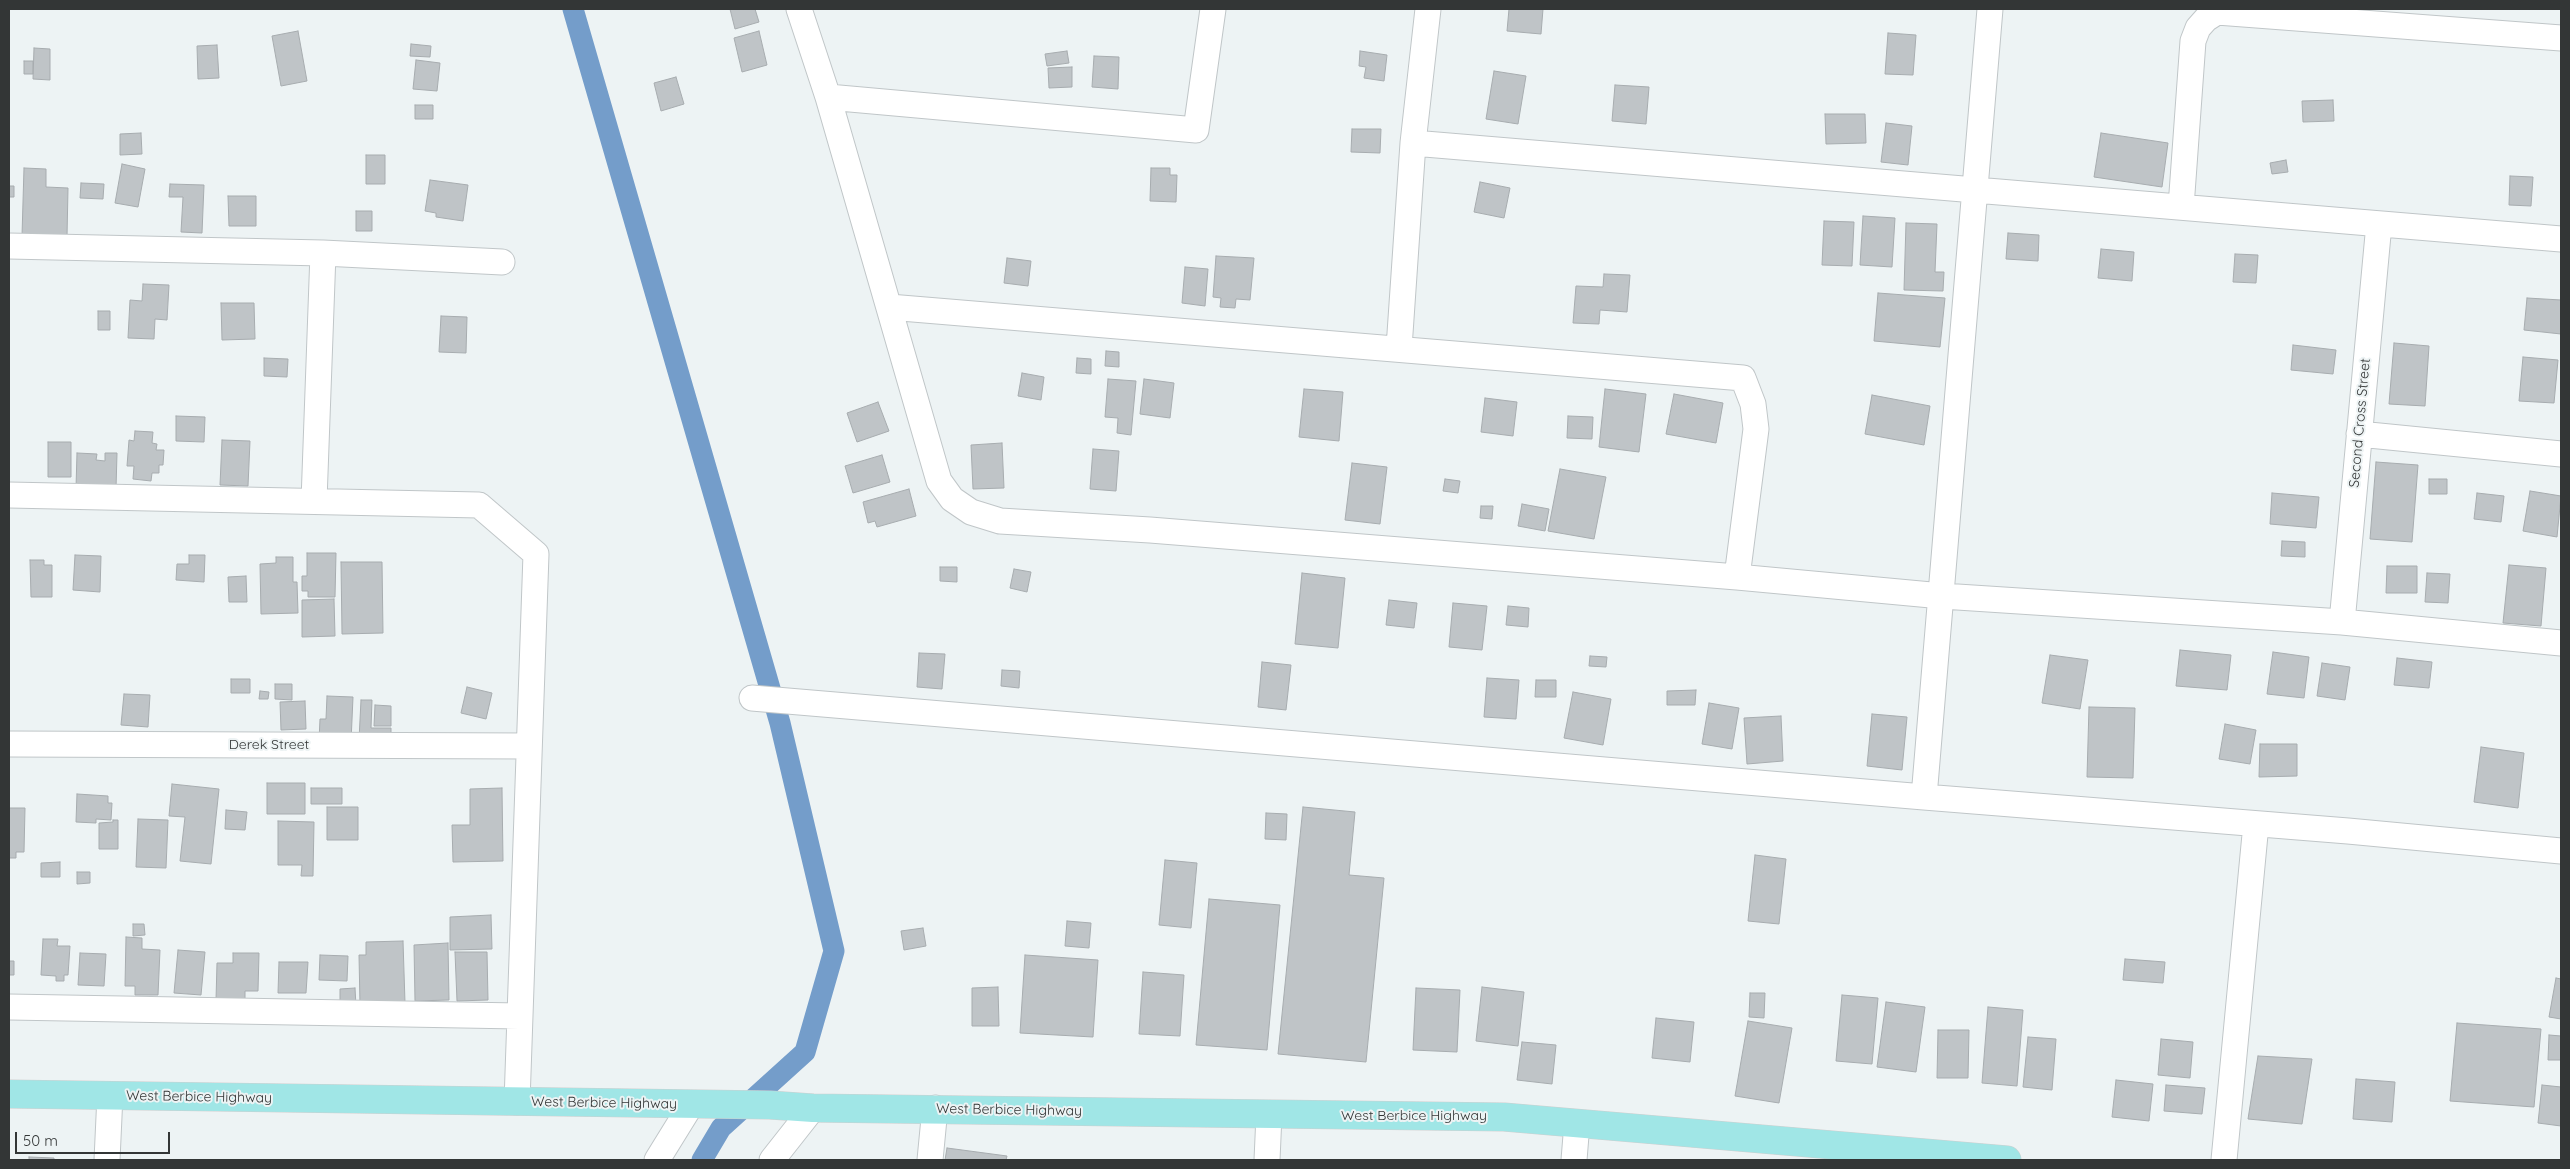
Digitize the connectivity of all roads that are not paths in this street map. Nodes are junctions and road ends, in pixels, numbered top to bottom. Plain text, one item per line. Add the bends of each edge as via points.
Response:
1 (799, 9) edge
2 (1213, 9) edge
3 (1428, 9) edge
4 (1990, 9) edge
5 (2561, 38) edge
6 (828, 97) junction
7 (1413, 143) junction
8 (1974, 188) junction
9 (2181, 207) junction
10 (2379, 224) junction
11 (2561, 239) edge
12 (9, 246) edge
13 (323, 254) junction
14 (502, 262) dead end
15 (889, 307) junction
16 (1399, 348) junction
17 (2358, 434) junction
18 (2561, 454) edge
19 (9, 495) edge
20 (314, 501) junction
21 (1737, 577) junction
22 (1942, 596) junction
23 (2342, 622) junction
24 (2561, 643) edge
25 (752, 698) dead end
26 (9, 744) edge
27 (529, 746) junction
28 (1924, 797) junction
29 (2256, 824) junction
30 (2561, 851) edge
31 (9, 1007) edge
32 (519, 1016) junction
33 (9, 1094) edge
34 (110, 1096) junction
35 (517, 1102) junction
36 (691, 1105) junction
37 (813, 1108) junction
38 (935, 1108) junction
39 (1269, 1115) junction
40 (1577, 1123) junction
41 (1912, 1156) edge
42 (107, 1160) edge
43 (658, 1160) edge
44 (772, 1160) edge
45 (930, 1160) edge
46 (1267, 1160) edge
47 (1574, 1160) edge
48 (2007, 1160) edge
49 (2224, 1160) edge

1 - 6 street
2 - 6 street via 1196,130
3 - 7 street
4 - 8 street
5 - 9 street via 2217,12 2198,28 2193,41
6 - 15 street
7 - 8 street
7 - 16 street
8 - 9 street
8 - 22 street
9 - 10 street
10 - 11 street
10 - 17 street, Second Cross Street
12 - 13 street
13 - 14 street
13 - 20 street
15 - 16 street
15 - 21 street via 939,481 952,500 971,512 1000,522 1160,531
16 - 21 street via 1519,361 1743,378 1753,404 1756,429
17 - 18 street
17 - 23 street, Second Cross Street
19 - 20 street
20 - 27 street via 478,505 536,554
21 - 22 street
22 - 23 street
22 - 28 street
23 - 24 street
25 - 28 street
26 - 27 street, Derek Street
27 - 32 street
28 - 29 street
29 - 30 street
29 - 49 street
31 - 32 street
32 - 35 street
33 - 34 main road, West Berbice Highway
34 - 35 main road, West Berbice Highway
34 - 42 street
35 - 36 main road, West Berbice Highway
36 - 37 main road, West Berbice Highway
36 - 43 street
37 - 38 main road, West Berbice Highway
37 - 44 street
38 - 39 main road, West Berbice Highway
38 - 45 street
39 - 40 main road, West Berbice Highway via 1504,1117
39 - 46 street
40 - 41 main road, West Berbice Highway
40 - 47 street
41 - 48 main road, West Berbice Highway

